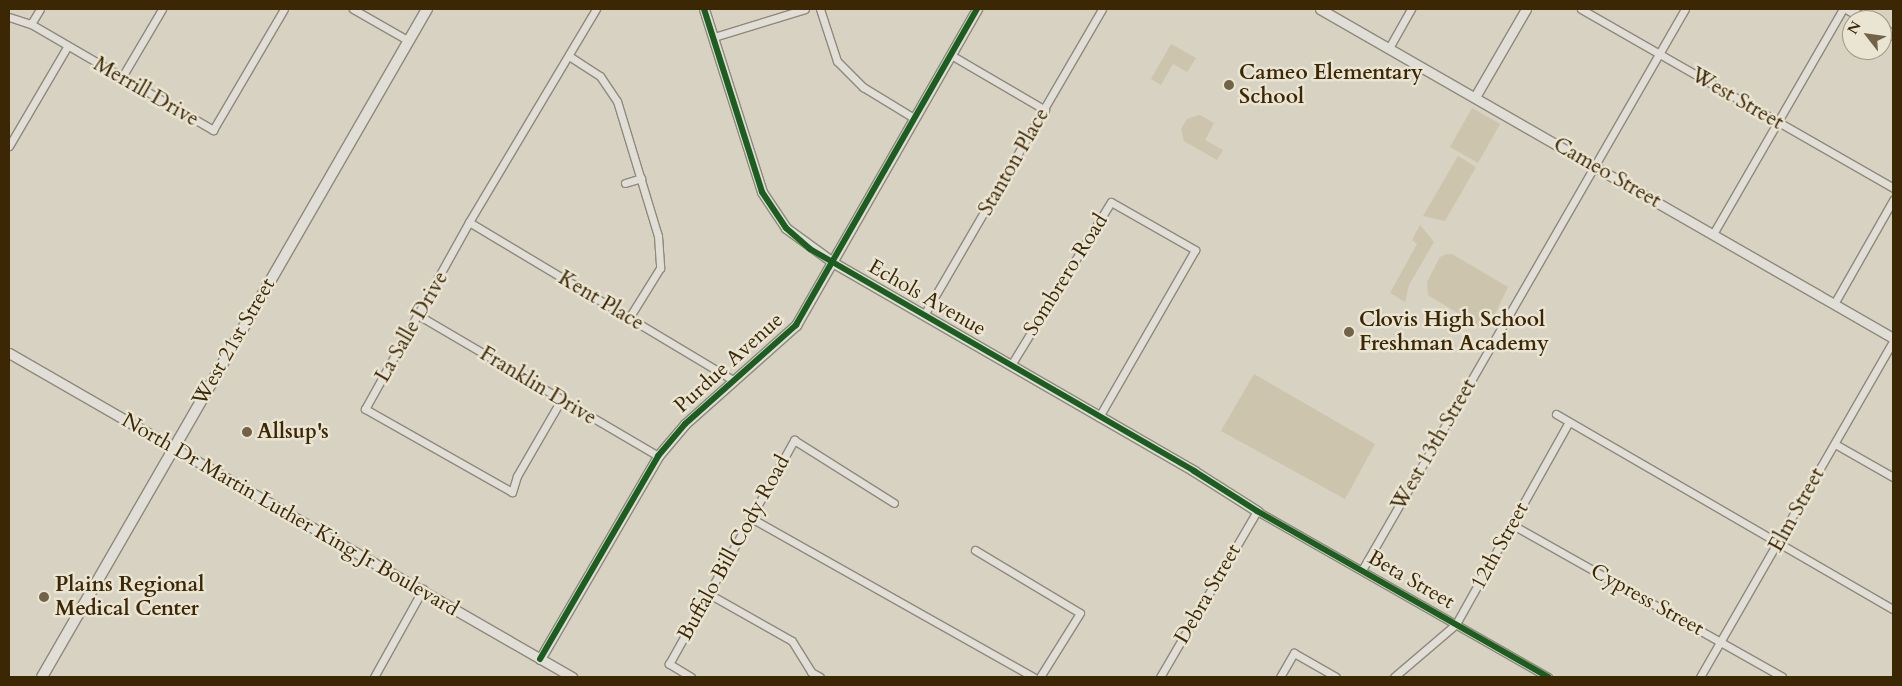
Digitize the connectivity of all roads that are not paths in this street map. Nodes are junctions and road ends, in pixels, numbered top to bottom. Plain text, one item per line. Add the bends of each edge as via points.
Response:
1 (40, 9) edge
2 (162, 9) edge
3 (284, 9) edge
4 (353, 9) edge
5 (427, 9) edge
6 (596, 9) edge
7 (704, 9) edge
8 (805, 9) edge
9 (820, 9) edge
10 (977, 9) edge
11 (1102, 9) edge
12 (1320, 9) edge
13 (1411, 9) edge
14 (1526, 9) edge
15 (1581, 9) edge
16 (1685, 9) edge
17 (1843, 9) edge
18 (9, 17) edge
19 (31, 24) junction
20 (714, 38) junction
21 (408, 41) junction
22 (67, 47) junction
23 (1389, 48) junction
24 (951, 55) junction
25 (1661, 55) junction
26 (569, 56) junction
27 (122, 76) junction
28 (1475, 97) junction
29 (1045, 110) junction
30 (914, 118) junction
31 (1778, 122) junction
32 (9, 146) edge
33 (1594, 166) junction
34 (641, 178) junction
35 (625, 183) dead end
36 (1893, 188) edge
37 (1893, 200) edge
38 (469, 222) junction
39 (1713, 234) junction
40 (834, 263) junction
41 (1834, 304) junction
42 (418, 315) junction
43 (924, 315) junction
44 (629, 318) junction
45 (1893, 338) edge
46 (1893, 342) edge
47 (9, 353) edge
48 (1010, 365) junction
49 (733, 380) junction
50 (561, 400) junction
51 (1556, 414) dead end
52 (1099, 417) junction
53 (1569, 422) junction
54 (1835, 444) junction
55 (173, 447) junction
56 (658, 456) junction
57 (1893, 477) edge
58 (894, 503) dead end
59 (1256, 512) junction
60 (751, 518) junction
61 (1511, 524) junction
62 (1779, 544) junction
63 (975, 550) dead end
64 (1362, 570) junction
65 (423, 589) junction
66 (709, 594) junction
67 (1893, 609) edge
68 (1456, 624) junction
69 (1720, 642) junction
70 (540, 659) junction
71 (42, 677) edge
72 (374, 677) edge
73 (572, 677) edge
74 (691, 677) edge
75 (820, 677) edge
76 (1033, 677) edge
77 (1040, 677) edge
78 (1160, 677) edge
79 (1280, 677) edge
80 (1336, 677) edge
81 (1394, 677) edge
82 (1548, 677) edge
83 (1700, 677) edge
84 (1782, 677) edge

1 - 19 street
2 - 27 street
3 - 27 street, Merrill Drive via 213,130
4 - 21 street
5 - 21 main road, West 21st Street
6 - 26 street, La Salle Drive
7 - 20 street, Echols Avenue
8 - 20 street
9 - 30 street via 837,61 863,87
10 - 24 street, Purdue Avenue
11 - 29 street, Stanton Place
12 - 23 street, Cameo Street
13 - 23 street
14 - 28 street
15 - 25 street, West Street
16 - 25 street, West 13th Street
17 - 31 street
18 - 19 street, Merrill Drive
19 - 22 street, Merrill Drive
20 - 40 street, Echols Avenue via 762,192 786,228
21 - 55 main road, West 21st Street
22 - 27 street, Merrill Drive
22 - 32 street
23 - 28 street, Cameo Street
24 - 29 street
24 - 30 street, Purdue Avenue
25 - 31 street, West Street
25 - 33 street, West 13th Street
26 - 34 street via 600,76 617,101
26 - 38 street, La Salle Drive
28 - 33 street, Cameo Street
29 - 43 street, Stanton Place
30 - 40 street, Purdue Avenue
31 - 36 street, West Street
31 - 39 street
33 - 39 street, Cameo Street
33 - 64 street, West 13th Street
34 - 35 street
34 - 44 street via 658,236 660,268
37 - 41 street
38 - 42 street, La Salle Drive
38 - 44 street, Kent Place
39 - 41 street, Cameo Street
40 - 43 street, Echols Avenue
40 - 49 street, Purdue Avenue via 796,325
41 - 45 street, Cameo Street
42 - 50 street, Franklin Drive
42 - 50 street, La Salle Drive via 365,409 512,492 517,476
43 - 48 street, Echols Avenue
44 - 49 street, Kent Place
46 - 54 street, Elm Street
47 - 55 street, North Dr Martin Luther King Jr Boulevard
48 - 52 street, Echols Avenue
48 - 52 street, Sombrero Road via 1110,202 1195,250
49 - 56 street, Purdue Avenue via 685,424
50 - 56 street, Franklin Drive
51 - 53 street
52 - 59 street, Echols Avenue
53 - 61 street, 12th Street
53 - 62 street
54 - 57 street
54 - 62 street, Elm Street
55 - 65 street, North Dr Martin Luther King Jr Boulevard
55 - 71 main road, West 21st Street
56 - 70 street, Purdue Avenue
58 - 60 street, Buffalo Bill Cody Road via 794,440
59 - 64 street, Beta Street
59 - 78 street, Debra Street
60 - 66 street, Buffalo Bill Cody Road
60 - 76 street
61 - 68 street, 12th Street
61 - 69 street, Cypress Street
62 - 67 street
62 - 69 street, Elm Street
63 - 77 street via 1080,613
64 - 68 street, Beta Street
65 - 70 street, North Dr Martin Luther King Jr Boulevard
65 - 72 street
66 - 74 street, Buffalo Bill Cody Road via 669,664
66 - 75 street via 792,641 810,672
68 - 81 street, 12th Street
68 - 82 street, Beta Street
69 - 83 street, Elm Street
69 - 84 street, Cypress Street
70 - 73 street, North Dr Martin Luther King Jr Boulevard
79 - 80 street via 1294,653

